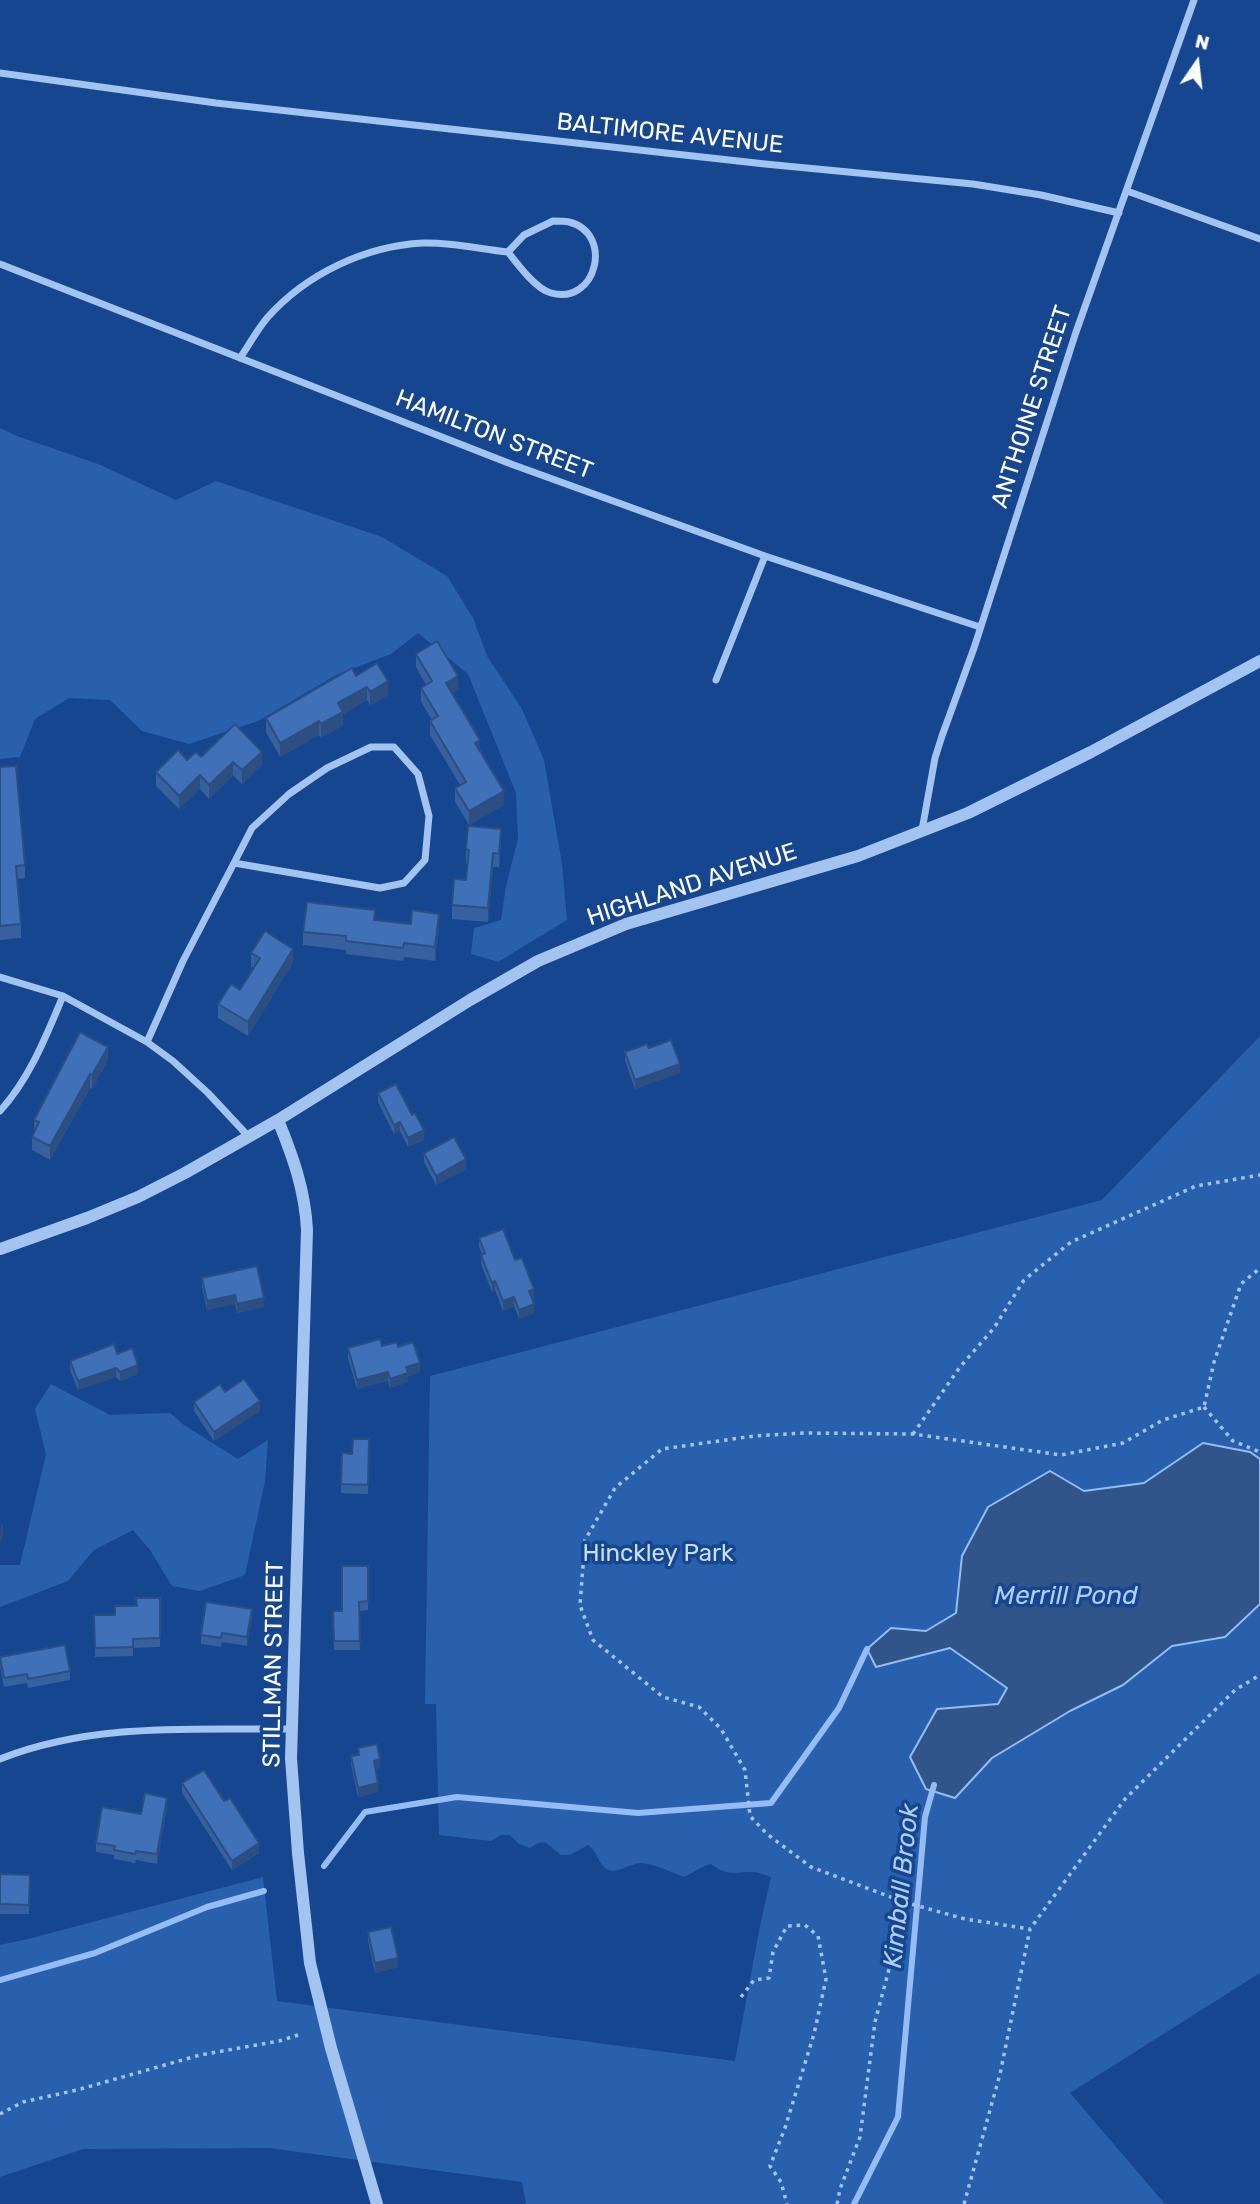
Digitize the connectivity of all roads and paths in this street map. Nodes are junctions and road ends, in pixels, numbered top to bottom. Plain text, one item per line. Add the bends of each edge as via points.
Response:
1 (1193, 0) edge
2 (0, 73) edge
3 (1127, 191) junction
4 (1119, 213) junction
5 (1260, 239) edge
6 (508, 252) junction
7 (0, 264) edge
8 (240, 358) junction
9 (765, 556) junction
10 (980, 627) junction
11 (1260, 661) edge
12 (716, 680) dead end
13 (922, 831) junction
14 (234, 863) junction
15 (0, 977) edge
16 (63, 996) junction
17 (147, 1042) junction
18 (0, 1111) edge
19 (278, 1120) junction
20 (249, 1137) junction
21 (1260, 1175) edge
22 (0, 1249) edge
23 (1260, 1268) edge
24 (1204, 1407) junction
25 (913, 1434) junction
26 (1260, 1452) edge
27 (1260, 1675) edge
28 (293, 1730) junction
29 (0, 1759) edge
30 (904, 1902) junction
31 (1030, 1928) junction
32 (741, 1997) dead end
33 (298, 2035) dead end
34 (0, 2114) edge
35 (377, 2204) edge
36 (787, 2204) edge
37 (836, 2204) edge
38 (964, 2204) edge

1 - 3 street, ANTHOINE STREET
2 - 4 street, BALTIMORE AVENUE via 216,103 973,184
3 - 4 street, ANTHOINE STREET
3 - 5 street
4 - 10 street, ANTHOINE STREET
6 - 6 street via 523,235 553,221 570,222 585,230 595,246 596,268 583,287 566,295 549,293 522,271
6 - 8 street via 422,243 368,252 299,289 267,318
7 - 8 street, HAMILTON STREET
8 - 9 street, HAMILTON STREET
9 - 10 street, HAMILTON STREET
9 - 12 street
10 - 13 street, ANTHOINE STREET via 938,747
11 - 13 street, HIGHLAND AVENUE via 1091,752
13 - 19 street, HIGHLAND AVENUE via 858,856 626,924 538,961
14 - 14 street via 380,888 404,883 425,860 429,816 418,774 394,747 371,747 289,794 252,828
14 - 17 street
15 - 16 street
16 - 17 street
16 - 18 street via 38,1054
17 - 20 street via 208,1093
19 - 20 street, HIGHLAND AVENUE
19 - 28 street, STILLMAN STREET via 301,1181 307,1230
20 - 22 street, HIGHLAND AVENUE via 138,1197
21 - 25 path via 1196,1186 1071,1242 1024,1280 994,1328
23 - 24 path via 1241,1284
24 - 25 path via 1163,1420 1122,1443 1061,1455
24 - 26 path via 1233,1441
25 - 30 path via 791,1433 662,1450 615,1488 585,1540 580,1605 593,1640 663,1698 699,1707 721,1729 745,1770 750,1816 767,1834 811,1867
27 - 31 path via 1235,1690 1125,1799
28 - 29 street via 122,1731 52,1742
28 - 35 street, STILLMAN STREET via 291,1758 310,1963
30 - 31 path via 965,1919
30 - 37 path via 875,2022 860,2137
31 - 38 path via 1000,2074
32 - 36 path via 754,1980 769,1978 774,1952 787,1926 805,1925 818,1936 826,1979 819,2016 770,2166
33 - 34 path via 200,2055 23,2102

